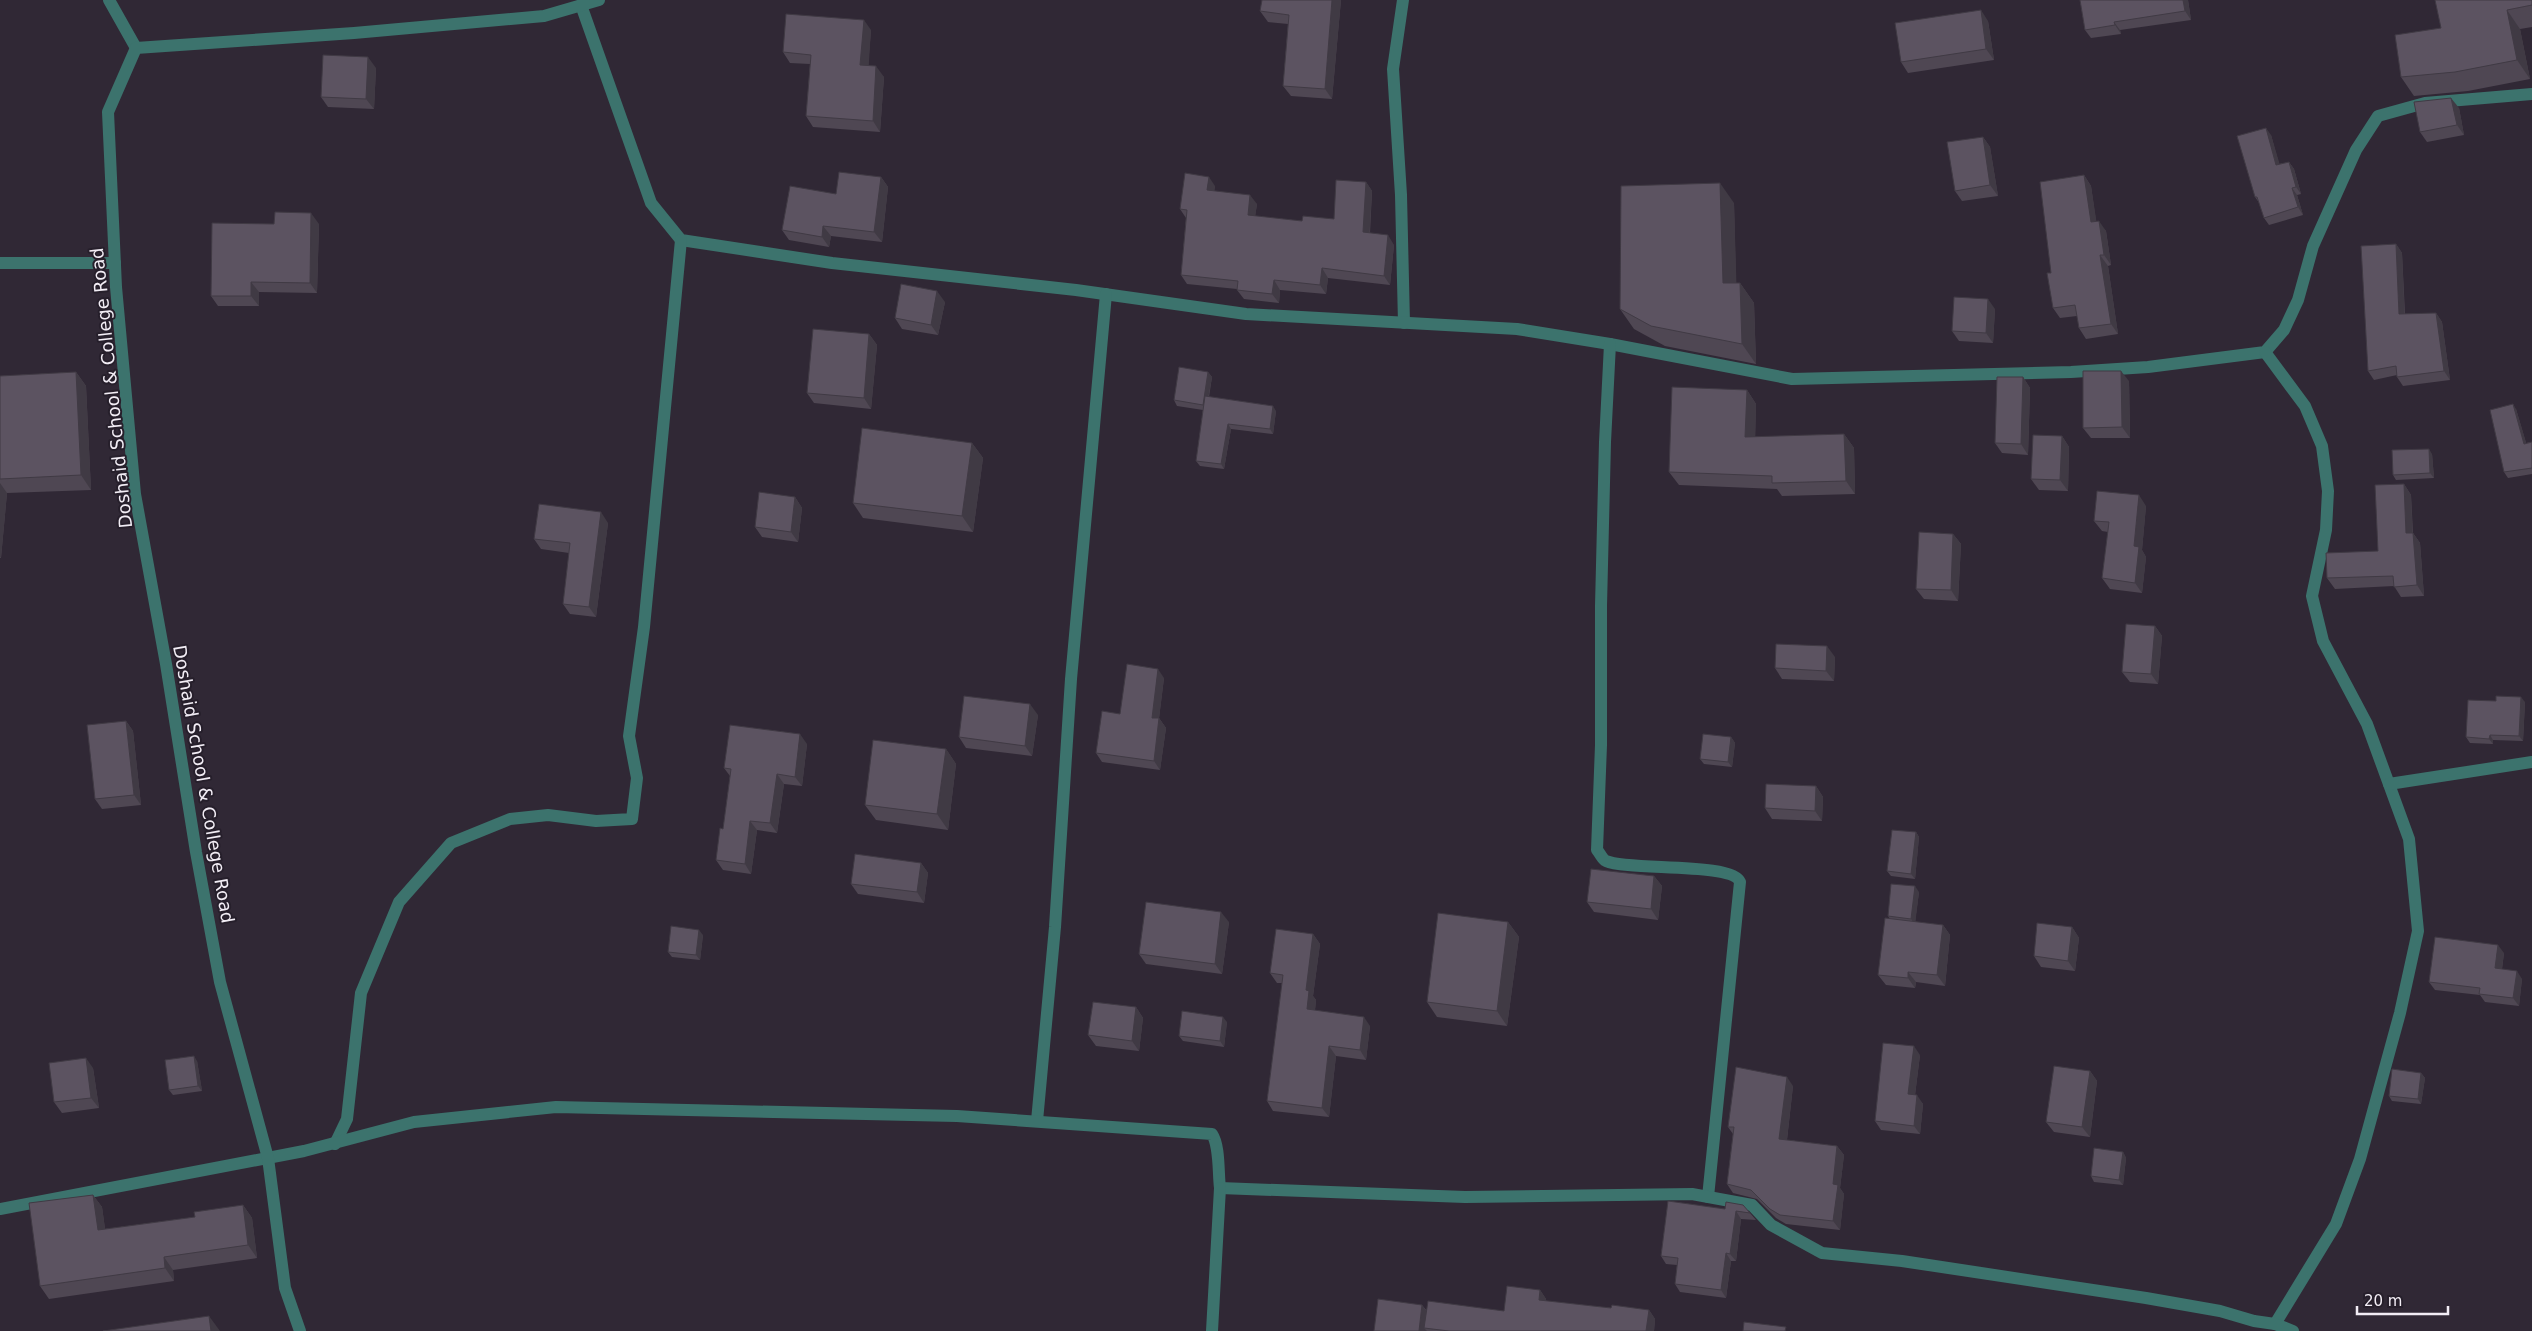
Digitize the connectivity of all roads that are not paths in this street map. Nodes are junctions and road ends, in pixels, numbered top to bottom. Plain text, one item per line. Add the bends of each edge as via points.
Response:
1 (109, 0) edge
2 (599, 0) edge
3 (1402, 0) edge
4 (581, 5) junction
5 (136, 48) junction
6 (2532, 94) edge
7 (681, 240) junction
8 (115, 262) junction
9 (0, 263) edge
10 (1106, 294) junction
11 (1404, 323) junction
12 (1610, 344) junction
13 (2265, 352) junction
14 (2532, 762) edge
15 (2389, 784) junction
16 (1037, 1121) junction
17 (335, 1144) junction
18 (268, 1158) junction
19 (1220, 1188) junction
20 (1708, 1197) junction
21 (0, 1209) edge
22 (2275, 1324) junction
23 (300, 1331) edge
24 (1212, 1331) edge
25 (2292, 1331) edge

1 - 5 street
2 - 4 street
3 - 11 street via 1393,69 1401,195
4 - 5 street via 544,16
4 - 7 street via 651,203
5 - 8 street, Doshaid School & College Road via 108,112
6 - 13 street via 2425,103 2378,116 2356,150 2313,246 2298,300 2284,330
7 - 10 street via 832,263
7 - 17 street via 644,627 630,736 637,778 632,819 596,821 548,816 510,819 451,843 399,902 361,993 347,1119
8 - 9 street
8 - 18 street, Doshaid School & College Road via 135,494 196,852 220,982
10 - 11 street via 1246,314
10 - 16 street via 1071,679
11 - 12 street via 1517,329
12 - 13 street via 1792,379 2071,372 2148,367
12 - 20 street via 1600,606 1601,745 1597,850 1605,860 1621,865 1700,869 1735,876 1740,882
13 - 15 street via 2305,406 2322,446 2328,491 2326,530 2312,596 2323,641 2367,724
14 - 15 street
15 - 22 street via 2409,839 2418,931 2400,1013 2356,1169 2336,1224
16 - 17 street via 957,1116 556,1107 414,1122
16 - 19 street via 1212,1134 1217,1142
17 - 18 street
18 - 21 street
18 - 23 street, Doshaid School & College Road via 285,1288
19 - 20 street via 1465,1197 1692,1194
19 - 24 street
20 - 22 street via 1752,1205 1771,1225 1822,1253 1902,1261 2146,1298
22 - 25 street

